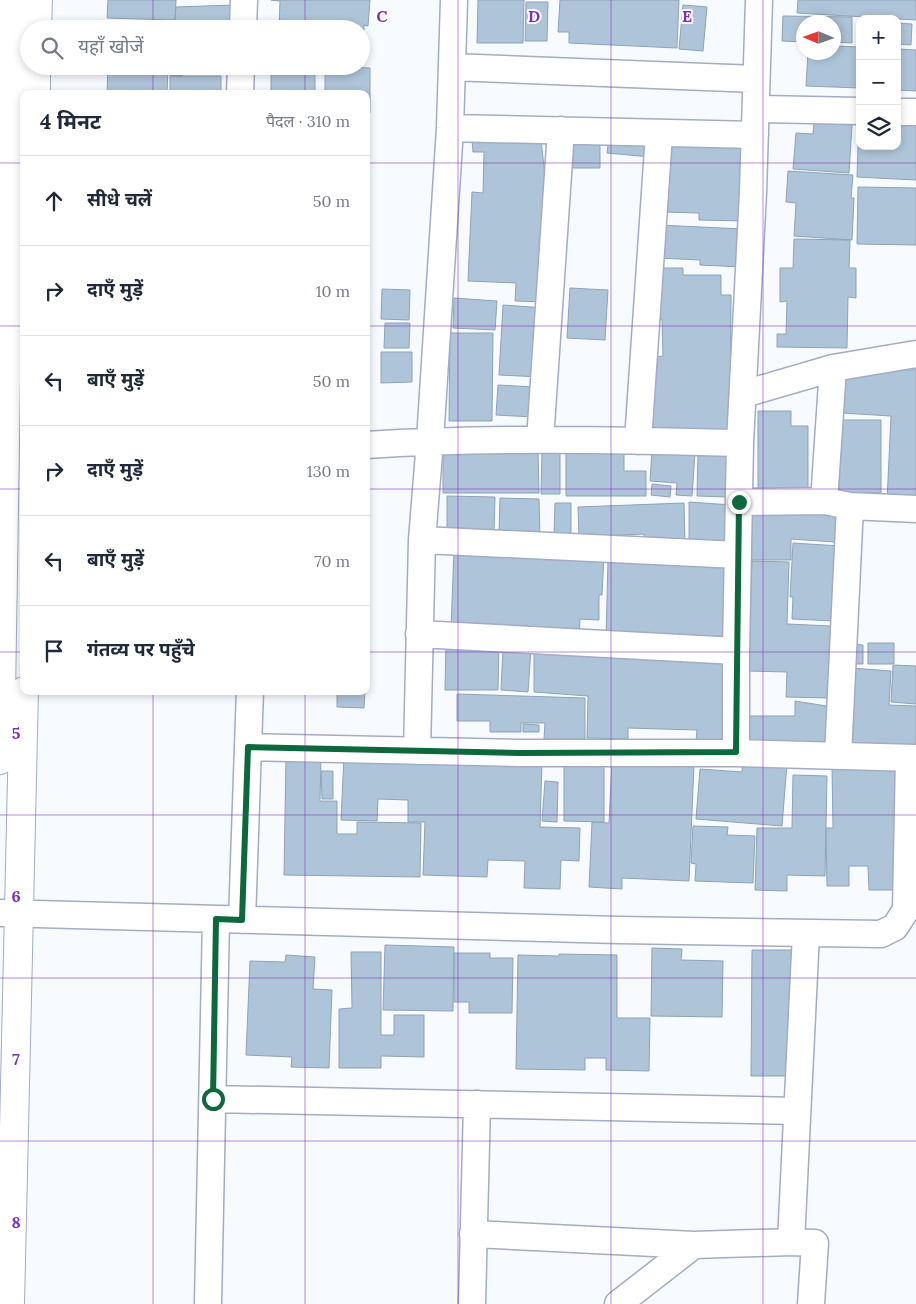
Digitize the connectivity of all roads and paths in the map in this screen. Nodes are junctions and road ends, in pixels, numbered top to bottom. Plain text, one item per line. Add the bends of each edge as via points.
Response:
1 (12, 0) edge
2 (38, 0) edge
3 (244, 0) edge
4 (454, 0) edge
5 (759, 0) edge
6 (37, 20) edge
7 (243, 20) edge
8 (452, 67) junction
9 (36, 75) edge
10 (241, 75) edge
11 (756, 80) junction
12 (36, 90) edge
13 (240, 90) edge
14 (756, 110) junction
15 (856, 111) edge
16 (901, 112) edge
17 (916, 112) edge
18 (450, 128) junction
19 (561, 130) junction
20 (660, 134) junction
21 (755, 135) junction
22 (916, 354) edge
23 (833, 368) junction
24 (744, 394) junction
25 (540, 440) junction
26 (430, 441) junction
27 (638, 441) junction
28 (740, 443) junction
29 (370, 445) edge
30 (824, 501) junction
31 (739, 502) junction
32 (850, 506) junction
33 (916, 509) edge
34 (422, 540) junction
35 (738, 555) junction
36 (419, 634) junction
37 (736, 651) junction
38 (24, 695) edge
39 (250, 695) edge
40 (248, 747) junction
41 (417, 751) junction
42 (736, 752) junction
43 (838, 756) junction
44 (913, 758) edge
45 (0, 760) edge
46 (9, 913) edge
47 (216, 919) junction
48 (242, 920) junction
49 (806, 933) junction
50 (213, 1099) junction
51 (477, 1104) junction
52 (797, 1111) junction
53 (473, 1234) junction
54 (791, 1242) junction
55 (694, 1245) junction
56 (10, 1304) edge
57 (208, 1304) edge
58 (472, 1304) edge
59 (618, 1304) edge
60 (811, 1304) edge

1 - 45 street
2 - 6 street
3 - 7 street
4 - 8 street
5 - 11 street
8 - 11 street
8 - 18 street
9 - 12 street
10 - 13 street
11 - 14 street
14 - 15 street
14 - 21 street
16 - 17 street
18 - 19 street
18 - 26 street
19 - 20 street
19 - 25 street
20 - 21 street
20 - 27 street
21 - 24 street
22 - 23 street
23 - 24 street
23 - 30 street
24 - 28 street
25 - 26 street
25 - 27 street
26 - 29 street
26 - 34 street
27 - 28 street
28 - 31 street
30 - 31 street
30 - 32 street
31 - 35 street
32 - 33 street
32 - 43 street
34 - 35 street
34 - 36 street
35 - 37 street
36 - 37 street
36 - 41 street
37 - 42 street
38 - 46 street
39 - 40 street
40 - 41 street
40 - 48 street
41 - 42 street
42 - 43 street
43 - 44 street
44 - 49 street via 906,910 895,927 881,934
46 - 47 street
46 - 56 street
47 - 48 street
47 - 50 street
48 - 49 street
49 - 52 street
50 - 51 street
50 - 57 street
51 - 52 street
51 - 53 street
52 - 54 street
53 - 55 street
53 - 58 street
54 - 55 street
54 - 60 street via 815,1243
55 - 59 street

